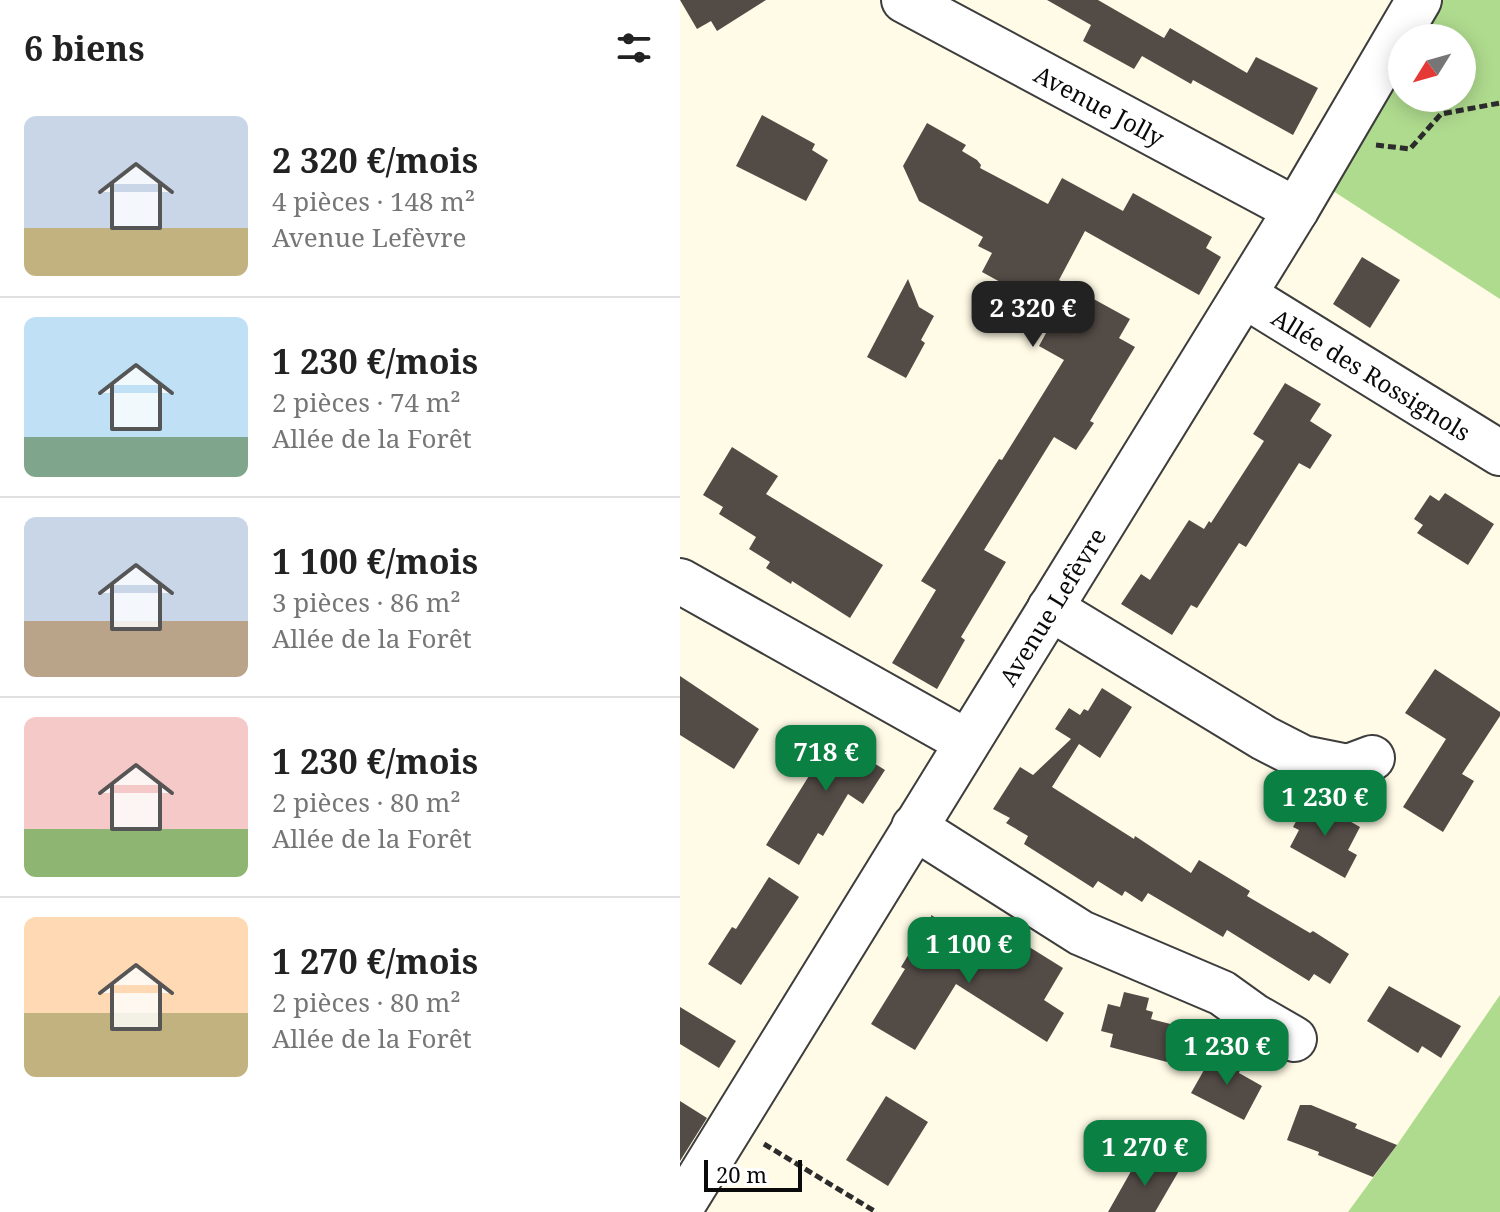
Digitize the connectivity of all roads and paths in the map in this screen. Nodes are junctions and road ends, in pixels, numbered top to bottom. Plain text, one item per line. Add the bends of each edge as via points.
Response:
1 (904, 0) edge
2 (1419, 0) edge
3 (1500, 103) edge
4 (1368, 143) dead end
5 (1296, 210) junction
6 (1244, 295) junction
7 (1500, 453) edge
8 (680, 581) edge
9 (1050, 608) junction
10 (967, 742) junction
11 (1372, 758) dead end
12 (914, 827) junction
13 (1294, 1039) dead end
14 (731, 1124) junction
15 (680, 1209) edge
16 (876, 1212) edge

1 - 5 street, Avenue Jolly
2 - 5 street, Avenue Lefèvre
3 - 4 path via 1441,114 1410,149
5 - 6 street, Avenue Lefèvre
6 - 7 street, Allée des Rossignols
6 - 9 street, Avenue Lefèvre
8 - 10 street
9 - 10 street, Avenue Lefèvre
9 - 11 street via 1303,758 1348,767
10 - 12 street, Avenue Lefèvre
12 - 13 street via 1081,933 1222,993
12 - 14 street, Avenue Lefèvre
14 - 15 street, Avenue Lefèvre
14 - 16 path

